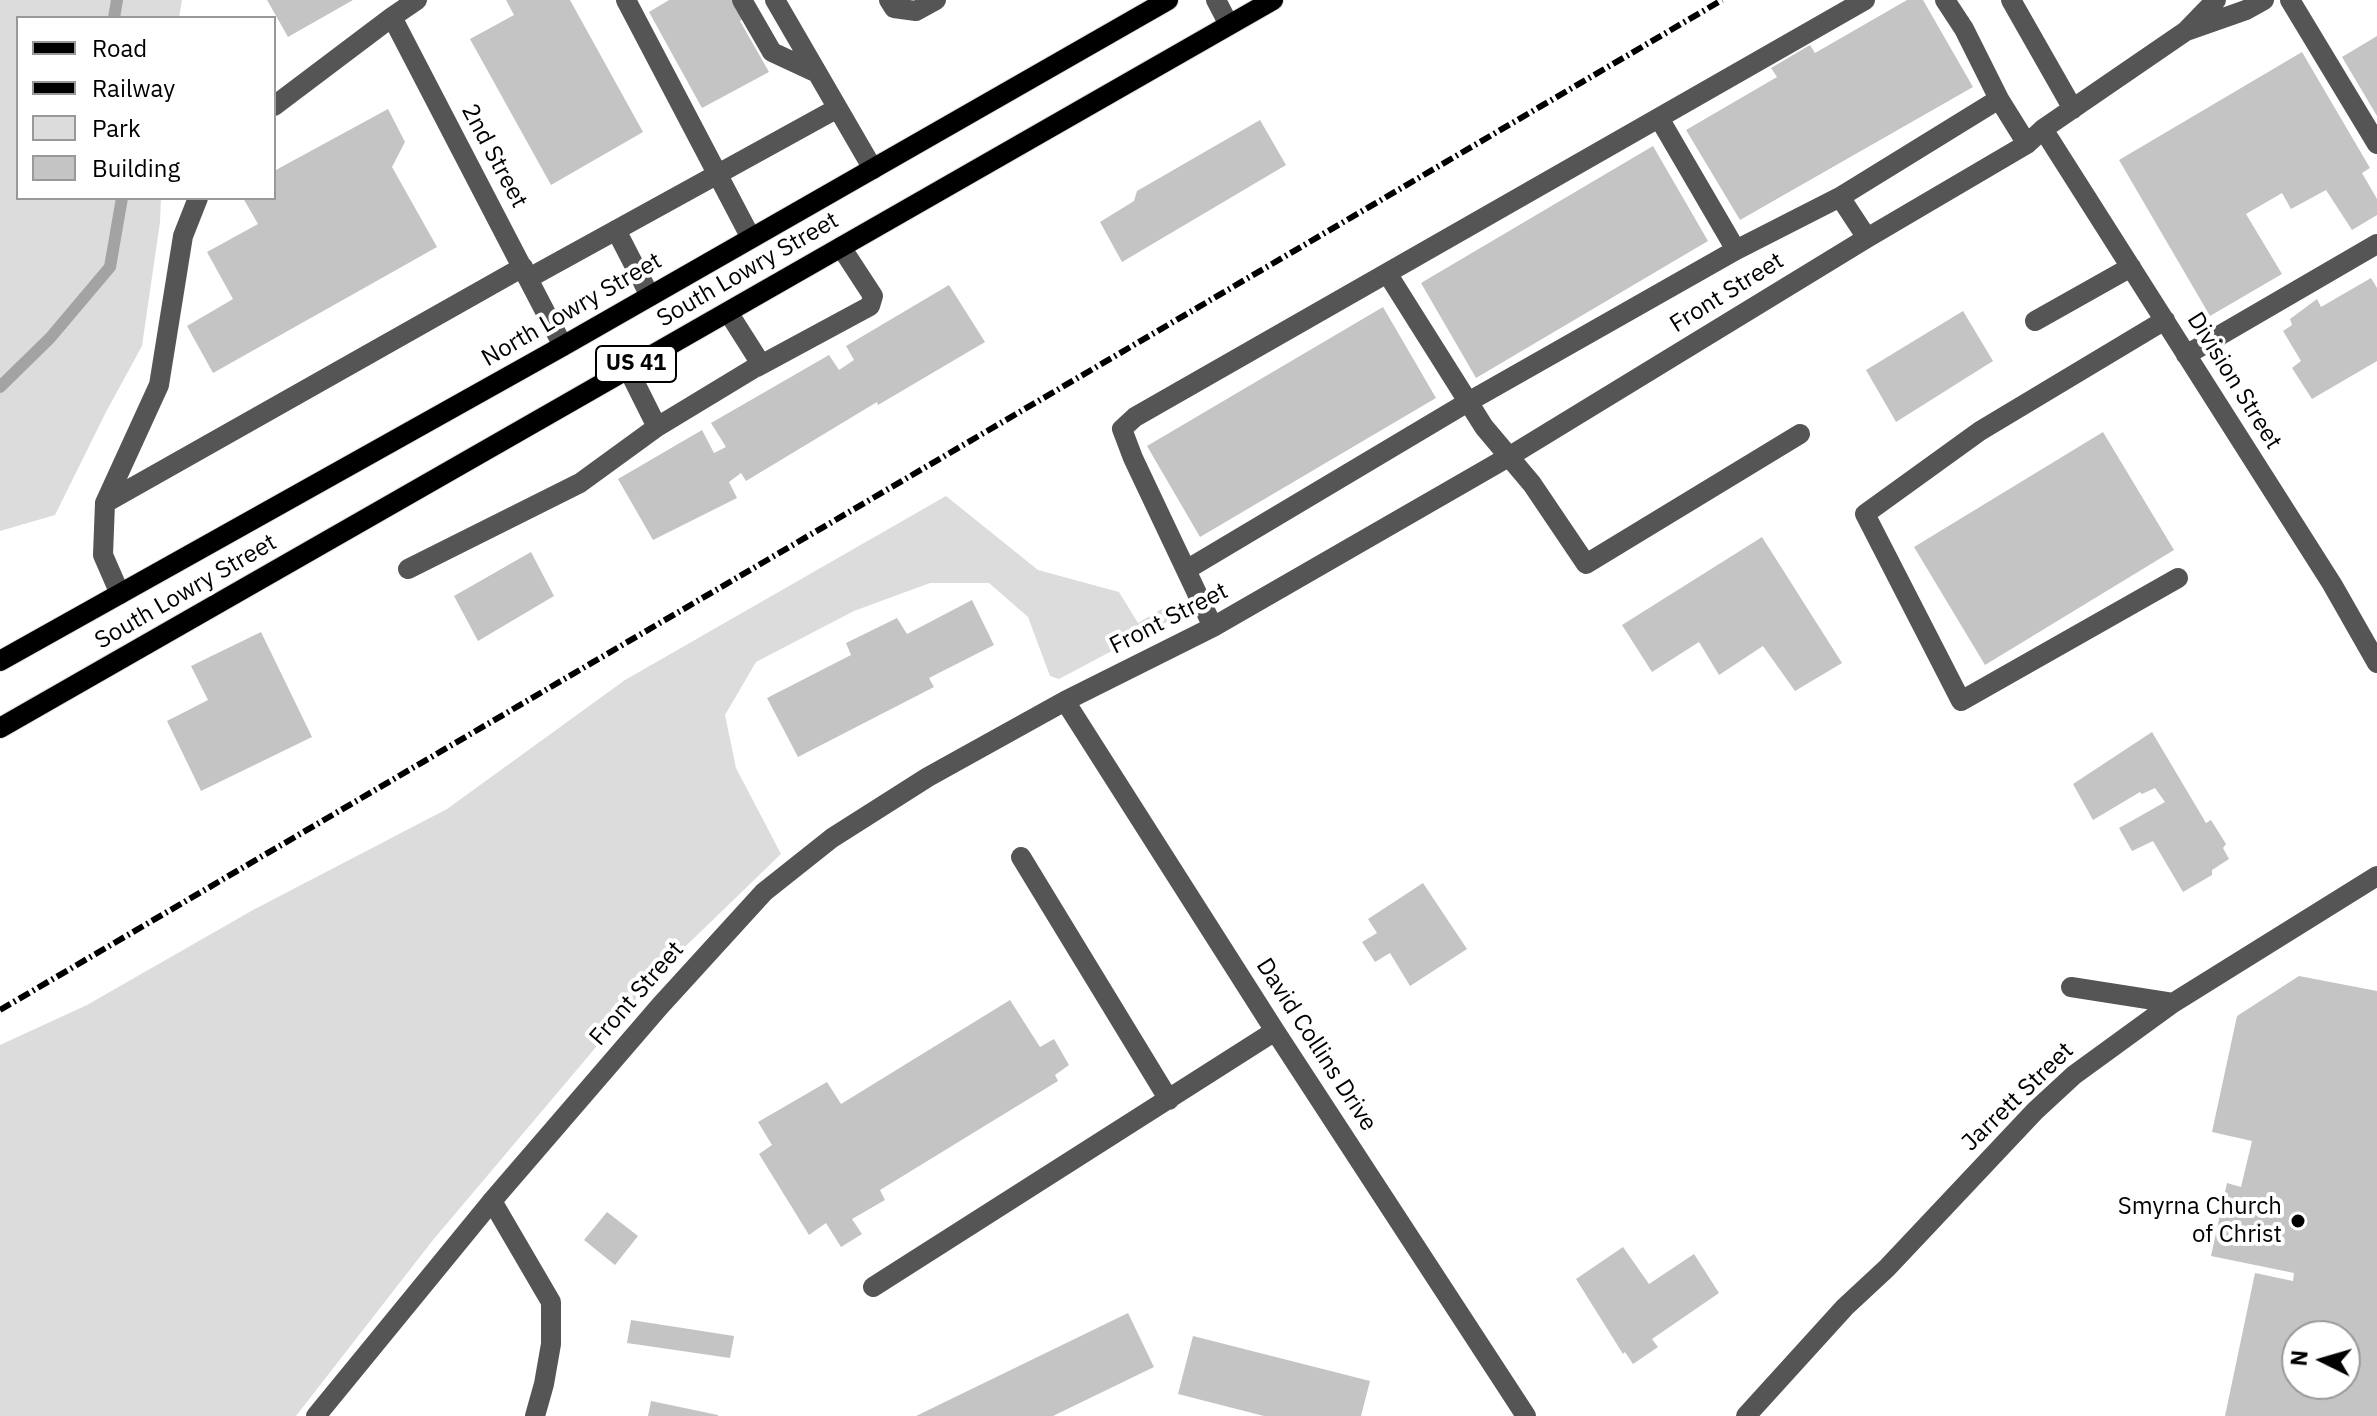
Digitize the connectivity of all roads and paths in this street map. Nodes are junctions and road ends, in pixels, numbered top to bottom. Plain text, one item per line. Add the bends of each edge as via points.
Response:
1 (417, 0) edge
2 (626, 0) edge
3 (742, 0) edge
4 (775, 0) edge
5 (889, 0) edge
6 (936, 0) edge
7 (1168, 0) edge
8 (1216, 0) edge
9 (1273, 0) edge
10 (1865, 0) edge
11 (1945, 0) edge
12 (2011, 0) edge
13 (2216, 0) edge
14 (2264, 0) edge
15 (2290, 0) edge
16 (392, 17) junction
17 (1229, 25) junction
18 (2186, 31) junction
19 (815, 72) junction
20 (1999, 99) junction
21 (276, 104) edge
22 (836, 109) junction
23 (2073, 109) junction
24 (1659, 118) junction
25 (2043, 129) junction
26 (2027, 144) junction
27 (2377, 144) edge
28 (873, 169) junction
29 (717, 174) junction
30 (1840, 197) junction
31 (197, 200) edge
32 (616, 230) junction
33 (751, 238) junction
34 (1867, 238) junction
35 (2377, 244) edge
36 (841, 247) junction
37 (1736, 250) junction
38 (2131, 267) junction
39 (526, 273) junction
40 (1387, 273) junction
41 (650, 296) junction
42 (728, 312) junction
43 (2165, 320) junction
44 (2035, 321) dead end
45 (563, 346) junction
46 (2186, 355) junction
47 (757, 367) junction
48 (628, 369) junction
49 (1468, 402) junction
50 (657, 427) junction
51 (1800, 434) dead end
52 (1510, 456) junction
53 (105, 503) junction
54 (408, 569) dead end
55 (1186, 570) junction
56 (2178, 578) dead end
57 (120, 594) junction
58 (1213, 627) junction
59 (0, 661) edge
60 (2377, 663) edge
61 (1065, 701) junction
62 (0, 728) edge
63 (1021, 857) dead end
64 (2377, 876) edge
65 (2071, 987) dead end
66 (2173, 1003) junction
67 (1275, 1031) junction
68 (1169, 1100) junction
69 (492, 1201) junction
70 (873, 1287) dead end
71 (316, 1416) edge
72 (535, 1416) edge
73 (1526, 1416) edge
74 (1746, 1416) edge

1 - 16 street
2 - 29 street
3 - 19 street via 772,52
4 - 19 street
5 - 6 street via 894,8 916,11
7 - 28 main road, North Lowry Street / US 41
8 - 17 street
9 - 17 main road, South Lowry Street / US 41
10 - 24 street
11 - 20 street
12 - 23 street
13 - 18 street, Front Street
14 - 18 street, Front Street
15 - 27 street
16 - 21 street
16 - 39 street, 2nd Street
17 - 36 main road, South Lowry Street / US 41
18 - 23 street, Front Street
19 - 22 street
20 - 26 street
20 - 30 street
22 - 28 street
22 - 29 street
23 - 25 street, Front Street
24 - 37 street
24 - 40 street
25 - 26 street, Front Street
25 - 38 street, Division Street
26 - 34 street, Front Street
28 - 33 main road, North Lowry Street / US 41
29 - 32 street
29 - 33 street
30 - 34 street
30 - 37 street
31 - 53 street via 183,236 159,385
32 - 39 street
32 - 41 street
33 - 41 main road, North Lowry Street / US 41
34 - 52 street, Front Street
35 - 46 street
36 - 42 main road, South Lowry Street / US 41
36 - 47 street via 873,296 870,306
37 - 49 street
38 - 43 street, Division Street
38 - 44 street
39 - 45 street, 2nd Street
39 - 53 street
40 - 49 street
40 - 55 street via 1122,429
41 - 45 main road, North Lowry Street / US 41
42 - 47 street via 761,364
42 - 48 main road, South Lowry Street / US 41
43 - 46 street, Division Street
43 - 56 street via 1980,431 1865,514 1961,701
45 - 57 main road, North Lowry Street / US 41
46 - 60 street, Division Street
47 - 50 street
48 - 50 street
48 - 62 main road, South Lowry Street / US 41
49 - 52 street
49 - 55 street
50 - 54 street via 580,483
51 - 52 street via 1586,564
52 - 58 street, Front Street
53 - 57 street via 103,555
55 - 58 street
57 - 59 main road, North Lowry Street / US 41
58 - 61 street, Front Street
61 - 67 street, David Collins Drive
61 - 69 street, Front Street via 928,777 832,838 764,892
63 - 68 street
64 - 66 street, Jarrett Street
65 - 66 street
66 - 74 street, Jarrett Street via 2074,1075 2035,1111
67 - 68 street
67 - 73 street, David Collins Drive
68 - 70 street
69 - 71 street, Front Street
69 - 72 street via 551,1302 551,1344

